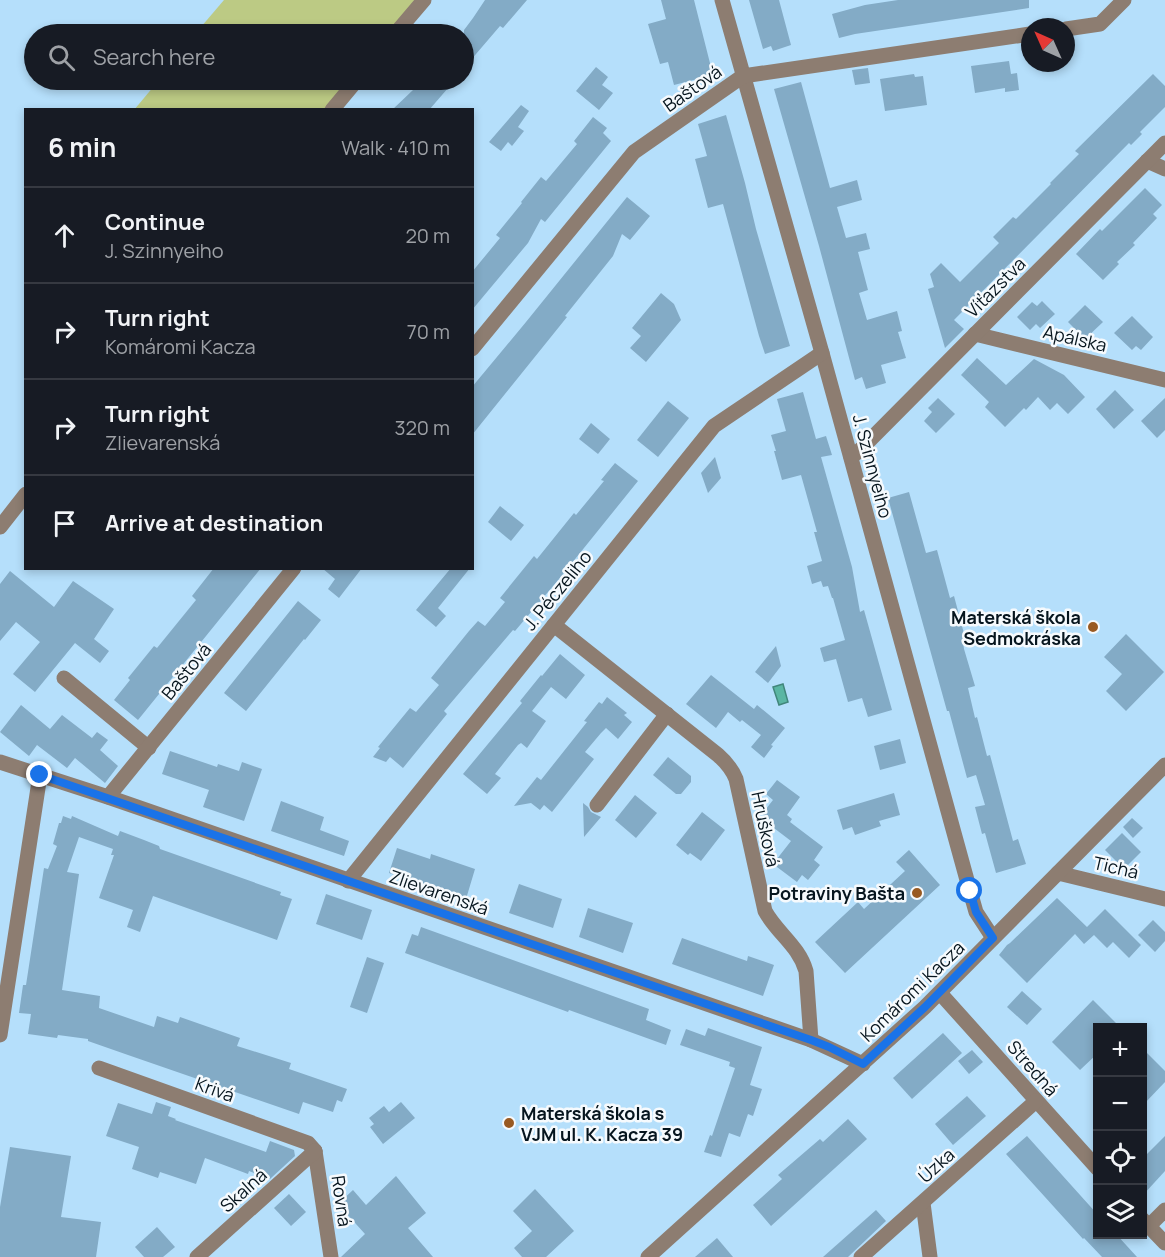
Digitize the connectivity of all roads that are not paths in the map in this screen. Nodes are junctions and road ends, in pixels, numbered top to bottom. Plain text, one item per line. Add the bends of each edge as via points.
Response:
1 (424, 0) edge
2 (722, 0) edge
3 (1124, 0) edge
4 (404, 24) edge
5 (1075, 28) edge
6 (1021, 35) edge
7 (743, 76) junction
8 (349, 90) edge
9 (334, 108) edge
10 (1165, 143) edge
11 (1147, 161) junction
12 (1165, 169) edge
13 (975, 334) junction
14 (474, 347) edge
15 (822, 353) junction
16 (1165, 380) edge
17 (851, 457) junction
18 (24, 497) edge
19 (0, 527) edge
20 (292, 570) edge
21 (554, 625) junction
22 (64, 678) dead end
23 (667, 714) junction
24 (148, 748) junction
25 (0, 762) edge
26 (1165, 765) edge
27 (40, 775) junction
28 (108, 797) junction
29 (597, 805) dead end
30 (1058, 873) junction
31 (348, 881) junction
32 (1165, 898) edge
33 (993, 938) junction
34 (940, 993) junction
35 (0, 1035) edge
36 (811, 1040) junction
37 (863, 1064) junction
38 (99, 1068) dead end
39 (1036, 1101) junction
40 (315, 1151) junction
41 (1093, 1164) edge
42 (922, 1203) junction
43 (1165, 1210) edge
44 (1147, 1221) edge
45 (1147, 1223) edge
46 (1165, 1243) edge
47 (197, 1257) edge
48 (331, 1257) edge
49 (648, 1257) edge
50 (861, 1257) edge
51 (930, 1257) edge

1 - 4 street
2 - 7 street, J. Szinnyeiho
3 - 5 street via 1100,24
6 - 7 street, Baštová
7 - 14 street, Baštová via 634,152
7 - 15 street, J. Szinnyeiho
8 - 9 street
10 - 11 street, Víťazstva
11 - 12 street
11 - 13 street, Víťazstva
13 - 16 street, Apálska
13 - 17 street, Víťazstva
15 - 17 street, J. Szinnyeiho
15 - 21 street, J. Péczeliho via 714,426
17 - 33 street, J. Szinnyeiho via 976,912
18 - 19 street
20 - 24 street, Baštová
21 - 23 street, Hrušková
21 - 31 street, J. Péczeliho
22 - 24 street
23 - 29 street
23 - 36 street, Hrušková via 733,771 765,911 804,963
24 - 28 street, Baštová
25 - 27 street, Zlievarenská
26 - 30 street, Komáromi Kacza
27 - 28 street, Zlievarenská
27 - 35 street
28 - 31 street, Zlievarenská
30 - 32 street, Tichá
30 - 33 street, Komáromi Kacza
31 - 36 street, Zlievarenská
33 - 34 street, Komáromi Kacza
34 - 37 street, Komáromi Kacza
34 - 39 street, Stredná
36 - 37 street, Zlievarenská
37 - 49 street, Komáromi Kacza
38 - 40 street, Krivá via 308,1143
39 - 41 street, Stredná
39 - 42 street, Úzka
40 - 47 street, Skalná
40 - 48 street, Rovná
42 - 50 street, Úzka
42 - 51 street
43 - 44 street
45 - 46 street

